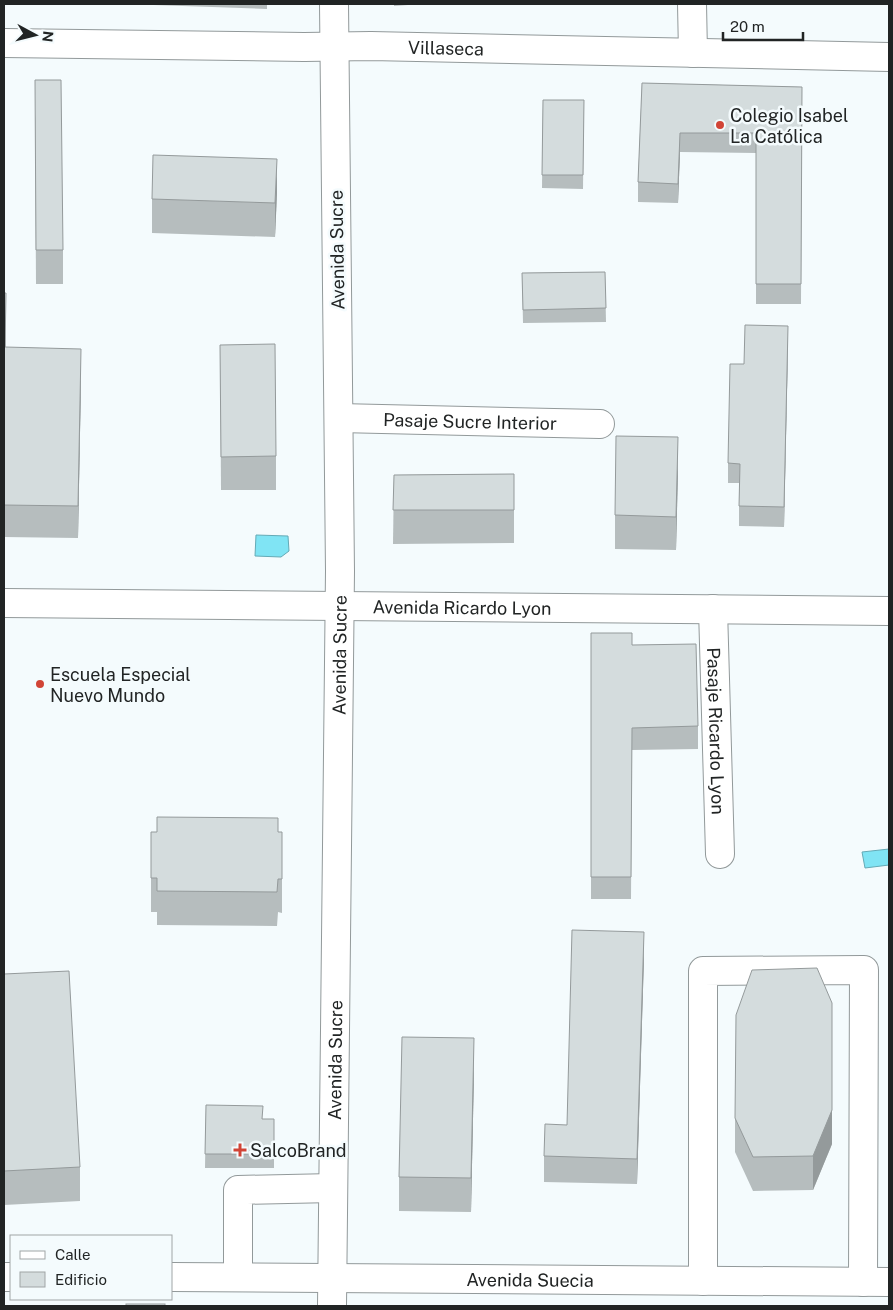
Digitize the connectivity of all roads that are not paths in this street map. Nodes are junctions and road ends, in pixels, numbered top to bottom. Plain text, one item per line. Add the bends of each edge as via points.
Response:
1 (334, 4) edge
2 (692, 4) edge
3 (4, 43) edge
4 (335, 46) junction
5 (693, 54) junction
6 (889, 57) edge
7 (339, 418) junction
8 (600, 424) dead end
9 (4, 603) edge
10 (339, 605) junction
11 (713, 609) junction
12 (889, 610) edge
13 (720, 854) dead end
14 (333, 1188) junction
15 (172, 1277) edge
16 (238, 1277) junction
17 (332, 1277) junction
18 (703, 1281) junction
19 (876, 1282) edge
20 (332, 1306) edge

1 - 4 street, Avenida Sucre
2 - 5 street
3 - 4 street, Villaseca
4 - 5 street, Villaseca
4 - 7 street, Avenida Sucre
5 - 6 street, Villaseca
7 - 8 street, Pasaje Sucre Interior
7 - 10 street, Avenida Sucre
9 - 10 street, Avenida Ricardo Lyon
10 - 11 street, Avenida Ricardo Lyon
10 - 14 street, Avenida Sucre
11 - 12 street, Avenida Ricardo Lyon
11 - 13 street, Pasaje Ricardo Lyon
14 - 16 street via 238,1190
14 - 17 street, Avenida Sucre
15 - 16 street, Avenida Suecia
16 - 17 street, Avenida Suecia
17 - 18 street, Avenida Suecia
17 - 20 street, Avenida Sucre
18 - 19 street, Avenida Suecia
18 - 19 street via 703,971 864,970

